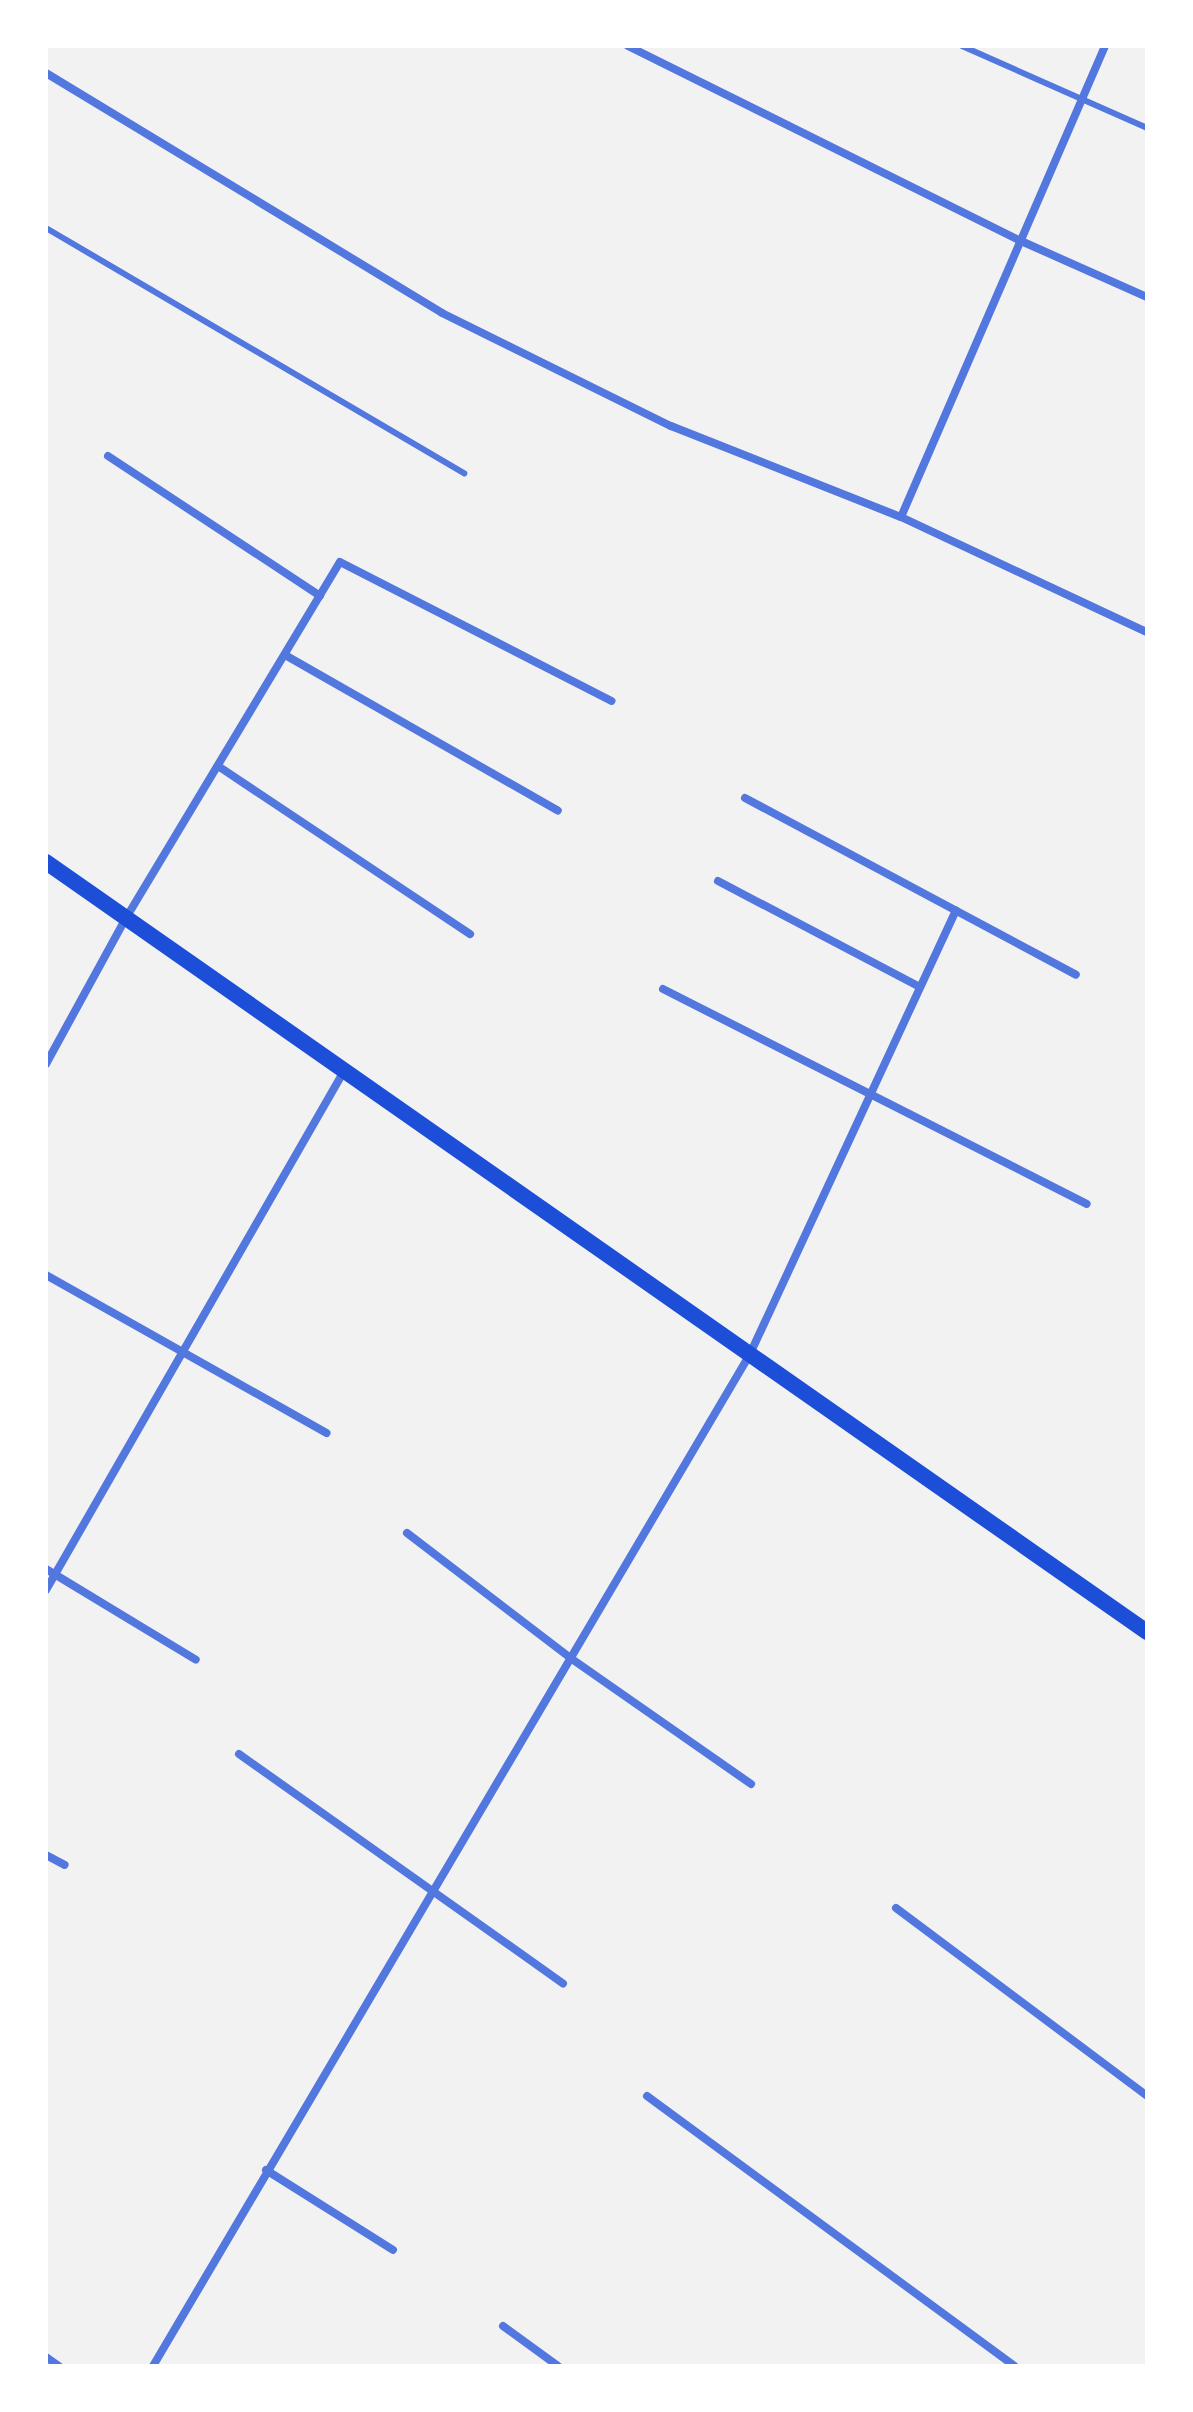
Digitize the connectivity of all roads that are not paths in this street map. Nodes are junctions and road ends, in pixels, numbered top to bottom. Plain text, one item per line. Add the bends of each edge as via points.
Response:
1 (628, 46) edge
2 (962, 46) edge
3 (1105, 46) edge
4 (46, 73) edge
5 (1083, 100) junction
6 (1147, 128) edge
7 (46, 228) edge
8 (1021, 241) junction
9 (1147, 297) edge
10 (108, 456) dead end
11 (464, 473) dead end
12 (901, 517) junction
13 (320, 596) junction
14 (1147, 632) edge
15 (285, 655) junction
16 (612, 701) dead end
17 (218, 766) junction
18 (745, 798) dead end
19 (558, 811) dead end
20 (46, 862) edge
21 (718, 881) dead end
22 (956, 911) junction
23 (126, 918) junction
24 (470, 934) dead end
25 (1076, 975) dead end
26 (920, 987) junction
27 (663, 989) dead end
28 (46, 1064) edge
29 (344, 1070) junction
30 (870, 1097) junction
31 (1086, 1204) dead end
32 (46, 1275) edge
33 (184, 1350) junction
34 (750, 1354) junction
35 (326, 1433) dead end
36 (407, 1533) dead end
37 (46, 1569) edge
38 (55, 1574) junction
39 (46, 1590) edge
40 (1147, 1632) edge
41 (569, 1657) junction
42 (196, 1660) dead end
43 (239, 1754) dead end
44 (751, 1784) dead end
45 (46, 1855) edge
46 (65, 1865) dead end
47 (432, 1889) junction
48 (896, 1908) dead end
49 (563, 1983) dead end
50 (647, 2096) dead end
51 (1147, 2096) edge
52 (266, 2170) junction
53 (393, 2250) dead end
54 (503, 2326) dead end
55 (46, 2357) edge
56 (59, 2366) edge
57 (153, 2366) edge
58 (558, 2366) edge
59 (1014, 2366) edge

1 - 8 street
2 - 5 lane
3 - 5 street
4 - 12 street via 442,313 671,426
5 - 6 lane
5 - 8 street
7 - 11 lane
8 - 9 street
8 - 12 street
10 - 13 street
12 - 14 street
13 - 15 street
13 - 16 street via 340,562
15 - 17 street
15 - 19 street
17 - 23 street
17 - 24 street
18 - 22 street
20 - 23 main road
21 - 26 street
22 - 25 street
22 - 26 street
23 - 28 street
23 - 29 main road
26 - 30 street
27 - 30 street
29 - 33 street
29 - 34 main road
30 - 31 street
30 - 34 street
32 - 33 street
33 - 35 street
33 - 38 street
34 - 40 main road
34 - 41 street
36 - 41 street
37 - 38 street
38 - 39 street
38 - 42 street
41 - 44 street
41 - 47 street
43 - 47 street
45 - 46 street
47 - 49 street
47 - 52 street
48 - 51 street
50 - 59 street
52 - 53 street
52 - 57 street
54 - 58 street
55 - 56 street

